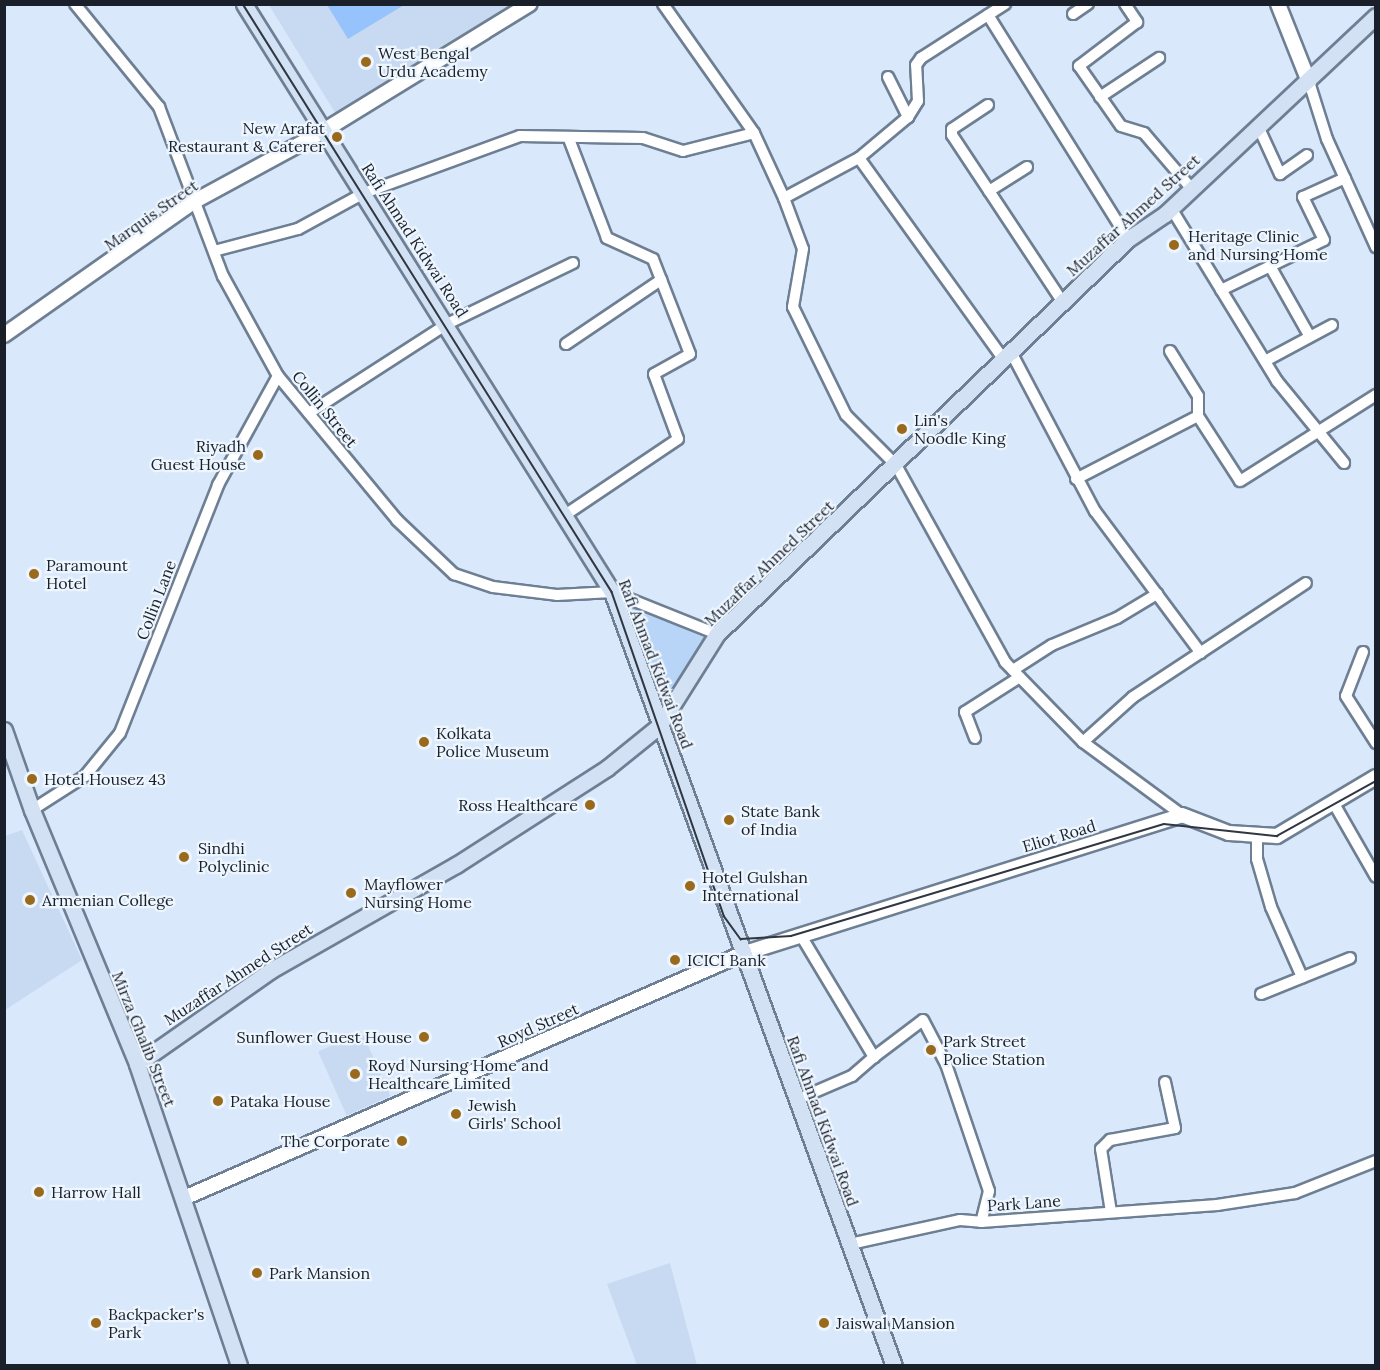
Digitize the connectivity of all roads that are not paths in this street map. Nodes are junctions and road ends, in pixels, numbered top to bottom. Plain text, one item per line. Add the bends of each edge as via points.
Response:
1 (75, 4) edge
2 (244, 4) edge
3 (530, 4) edge
4 (663, 4) edge
5 (1005, 4) edge
6 (1088, 4) edge
7 (1125, 4) edge
8 (1278, 4) edge
9 (1073, 14) dead end
10 (987, 15) junction
11 (1376, 16) edge
12 (1159, 58) dead end
13 (888, 76) dead end
14 (1310, 82) junction
15 (1100, 97) junction
16 (988, 105) dead end
17 (908, 117) junction
18 (1258, 126) junction
19 (322, 131) junction
20 (754, 133) junction
21 (569, 138) junction
22 (1307, 155) dead end
23 (859, 158) junction
24 (1027, 167) dead end
25 (1345, 178) junction
26 (1191, 188) junction
27 (989, 191) junction
28 (364, 193) junction
29 (784, 198) junction
30 (195, 201) junction
31 (1171, 208) junction
32 (1128, 239) junction
33 (1376, 247) edge
34 (214, 251) junction
35 (573, 262) dead end
36 (1270, 266) junction
37 (661, 280) junction
38 (1221, 290) junction
39 (1063, 303) junction
40 (447, 324) junction
41 (1332, 325) dead end
42 (4, 335) edge
43 (1310, 337) junction
44 (566, 344) dead end
45 (1170, 351) dead end
46 (1007, 356) junction
47 (1265, 361) junction
48 (278, 376) junction
49 (1376, 395) edge
50 (309, 413) junction
51 (1198, 416) junction
52 (1318, 428) junction
53 (1344, 463) dead end
54 (896, 465) junction
55 (1076, 479) junction
56 (565, 515) junction
57 (1306, 583) dead end
58 (612, 592) junction
59 (1157, 594) junction
60 (717, 634) junction
61 (1363, 652) dead end
62 (1201, 653) junction
63 (1016, 674) junction
64 (659, 726) junction
65 (4, 730) edge
66 (975, 738) dead end
67 (1083, 742) junction
68 (1376, 743) edge
69 (1376, 777) edge
70 (1333, 802) junction
71 (32, 810) junction
72 (1182, 815) junction
73 (1257, 835) junction
74 (1376, 877) edge
75 (800, 934) junction
76 (742, 954) junction
77 (1350, 958) dead end
78 (1302, 977) junction
79 (1261, 994) dead end
80 (874, 1057) junction
81 (137, 1064) junction
82 (1165, 1082) dead end
83 (796, 1100) junction
84 (1376, 1161) edge
85 (183, 1198) junction
86 (1111, 1212) junction
87 (981, 1222) junction
88 (850, 1244) junction
89 (239, 1365) edge
90 (894, 1365) edge

1 - 30 street, Collin Street via 159,107
2 - 19 main road, Rafi Ahmad Kidwai Road
3 - 19 street, Marquis Street
4 - 20 street
5 - 10 street
6 - 9 street
7 - 15 street via 1137,22 1079,64
8 - 14 street
10 - 17 street via 921,58 916,65 918,101
10 - 32 street
11 - 14 main road, Muzaffar Ahmed Street
12 - 15 street
13 - 17 street
14 - 18 main road, Muzaffar Ahmed Street
14 - 25 street
15 - 26 street via 1121,126 1144,133
16 - 27 street via 952,132
17 - 23 street
18 - 22 street via 1280,174
18 - 26 main road, Muzaffar Ahmed Street
19 - 28 main road, Rafi Ahmad Kidwai Road
19 - 30 street, Marquis Street
20 - 21 street via 683,151 643,138
20 - 29 street
21 - 28 street via 520,136
21 - 37 street via 607,238 653,259
23 - 29 street
23 - 46 street
24 - 27 street
25 - 33 street
25 - 36 street via 1303,197 1324,240
26 - 31 main road, Muzaffar Ahmed Street
27 - 39 street
28 - 34 street via 298,230
28 - 40 main road, Rafi Ahmad Kidwai Road
29 - 54 street via 803,249 793,307 846,415
30 - 34 street, Collin Street
30 - 42 street, Marquis Street
31 - 32 main road, Muzaffar Ahmed Street
31 - 38 street
32 - 39 main road, Muzaffar Ahmed Street
34 - 48 street, Collin Street
35 - 40 street
36 - 38 street
36 - 43 street
37 - 44 street
37 - 56 street via 690,354 654,374 678,439
38 - 47 street
39 - 46 main road, Muzaffar Ahmed Street
40 - 50 street
40 - 56 main road, Rafi Ahmad Kidwai Road
41 - 43 street
43 - 47 street
45 - 51 street via 1198,396
46 - 54 main road, Muzaffar Ahmed Street
46 - 55 street
47 - 52 street
48 - 50 street, Collin Street
48 - 71 street, Collin Lane via 218,485 120,733 86,776
49 - 52 street
50 - 58 street, Collin Street via 397,520 454,574 493,587 557,595
51 - 52 street via 1240,481
51 - 55 street
52 - 53 street
54 - 60 main road, Muzaffar Ahmed Street
54 - 63 street
55 - 59 street
56 - 58 main road, Rafi Ahmad Kidwai Road
57 - 62 street
58 - 60 street, Collin Street
58 - 64 main road, Rafi Ahmad Kidwai Road
59 - 62 street
59 - 63 street via 1117,618 1052,645
60 - 64 main road, Muzaffar Ahmed Street
61 - 68 street via 1346,696
62 - 67 street via 1133,697
63 - 66 street via 965,712
63 - 67 street
64 - 76 main road, Rafi Ahmad Kidwai Road
64 - 81 main road, Muzaffar Ahmed Street via 597,774 456,865 271,970
65 - 71 main road, Mirza Ghalib Street
67 - 72 street
69 - 70 street
70 - 73 street via 1276,836
70 - 74 street
71 - 81 main road, Mirza Ghalib Street
72 - 73 street via 1229,833
72 - 75 street, Eliot Road
73 - 78 street via 1257,859 1271,907
75 - 76 street, Eliot Road
75 - 80 street
76 - 83 main road, Rafi Ahmad Kidwai Road
76 - 85 street, Royd Street
77 - 78 street
78 - 79 street
80 - 83 street via 852,1076
80 - 87 street, Park Lane via 923,1020 946,1064 989,1191
81 - 85 main road, Mirza Ghalib Street
82 - 86 street via 1175,1128 1110,1140 1101,1149
83 - 88 main road, Rafi Ahmad Kidwai Road
84 - 86 street, Park Lane via 1295,1193
85 - 89 main road, Mirza Ghalib Street
86 - 87 street, Park Lane
87 - 88 street via 960,1220
88 - 90 main road, Rafi Ahmad Kidwai Road

